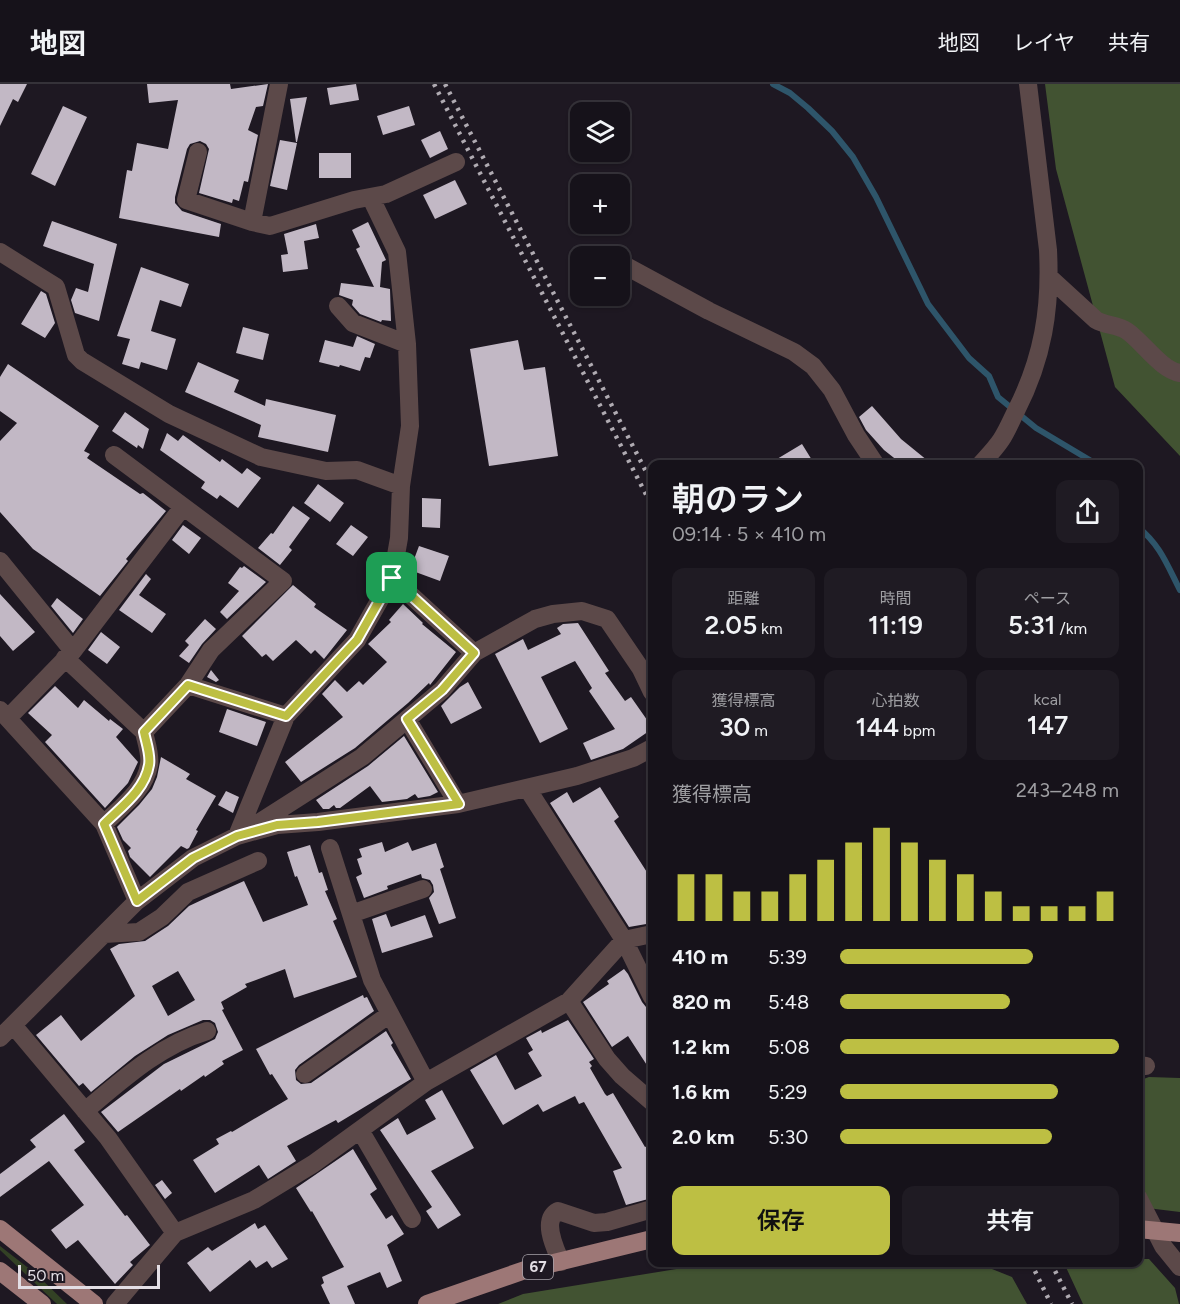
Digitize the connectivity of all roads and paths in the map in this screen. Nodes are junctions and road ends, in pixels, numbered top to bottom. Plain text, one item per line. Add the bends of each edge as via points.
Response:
1 (279, 84) edge
2 (1028, 84) edge
3 (198, 152) dead end
4 (456, 162) dead end
5 (371, 198) junction
6 (252, 222) junction
7 (0, 252) edge
8 (630, 268) edge
9 (1049, 277) junction
10 (338, 306) dead end
11 (407, 344) junction
12 (1180, 374) edge
13 (114, 455) dead end
14 (873, 460) edge
15 (984, 460) edge
16 (401, 486) junction
17 (182, 507) junction
18 (0, 561) edge
19 (392, 578) junction
20 (474, 653) junction
21 (69, 654) junction
22 (648, 684) edge
23 (188, 685) junction
24 (4, 714) edge
25 (286, 716) junction
26 (407, 719) junction
27 (144, 732) junction
28 (648, 750) edge
29 (527, 788) junction
30 (459, 804) junction
31 (104, 824) junction
32 (237, 836) junction
33 (330, 848) dead end
34 (258, 861) dead end
35 (423, 889) dead end
36 (137, 901) junction
37 (351, 914) junction
38 (104, 934) junction
39 (648, 935) edge
40 (624, 940) junction
41 (648, 989) edge
42 (569, 1001) junction
43 (390, 1014) junction
44 (6, 1031) edge
45 (207, 1031) dead end
46 (306, 1074) dead end
47 (426, 1082) junction
48 (648, 1099) edge
49 (85, 1111) junction
50 (360, 1130) junction
51 (1143, 1207) edge
52 (648, 1210) edge
53 (412, 1219) dead end
54 (0, 1229) edge
55 (1143, 1229) edge
56 (175, 1233) junction
57 (1180, 1233) edge
58 (648, 1240) edge
59 (561, 1262) junction
60 (1180, 1267) edge
61 (0, 1271) edge
62 (42, 1304) edge
63 (94, 1304) edge
64 (115, 1304) edge
65 (427, 1304) edge

1 - 6 street
2 - 9 street
3 - 6 street via 186,200
4 - 5 street
5 - 6 street via 270,226
5 - 11 street via 397,252
7 - 16 street via 56,287 76,355 82,361 169,414 261,457 326,471 357,470
8 - 14 street via 794,352 813,366 832,390
9 - 12 street via 1096,320 1116,324 1170,370
9 - 15 street via 1039,355 1002,439
10 - 11 street via 353,323
11 - 16 street via 410,426
13 - 17 street
16 - 19 street via 399,538
17 - 21 street
17 - 23 street via 283,581 211,650
18 - 21 street
19 - 20 street
19 - 25 street via 357,640
20 - 22 street via 535,619 582,611 607,619
20 - 26 street via 442,690
21 - 24 street
21 - 27 street
23 - 25 street
23 - 27 street
24 - 31 street
25 - 32 street
26 - 30 street
26 - 32 street via 362,757
27 - 31 street via 150,763 146,774 139,789
28 - 29 street via 577,776
29 - 30 street
29 - 40 street
30 - 32 street via 277,825
31 - 36 street
32 - 36 street via 193,858
33 - 37 street
34 - 38 street via 189,892 139,932
35 - 37 street
36 - 38 street
37 - 43 street via 372,980
38 - 44 street
39 - 40 street
40 - 41 street
40 - 42 street
42 - 47 street
42 - 48 street via 607,1059
43 - 46 street
43 - 47 street
44 - 49 street
45 - 49 street via 188,1036 132,1071
47 - 50 street
49 - 56 street
50 - 53 street
50 - 56 street via 254,1200
51 - 60 street via 1163,1246
52 - 59 street via 607,1222 558,1211 552,1214 554,1245
54 - 63 main road
55 - 57 main road, bridge
56 - 64 street
58 - 59 main road, 67
59 - 65 main road, 67
61 - 62 main road

